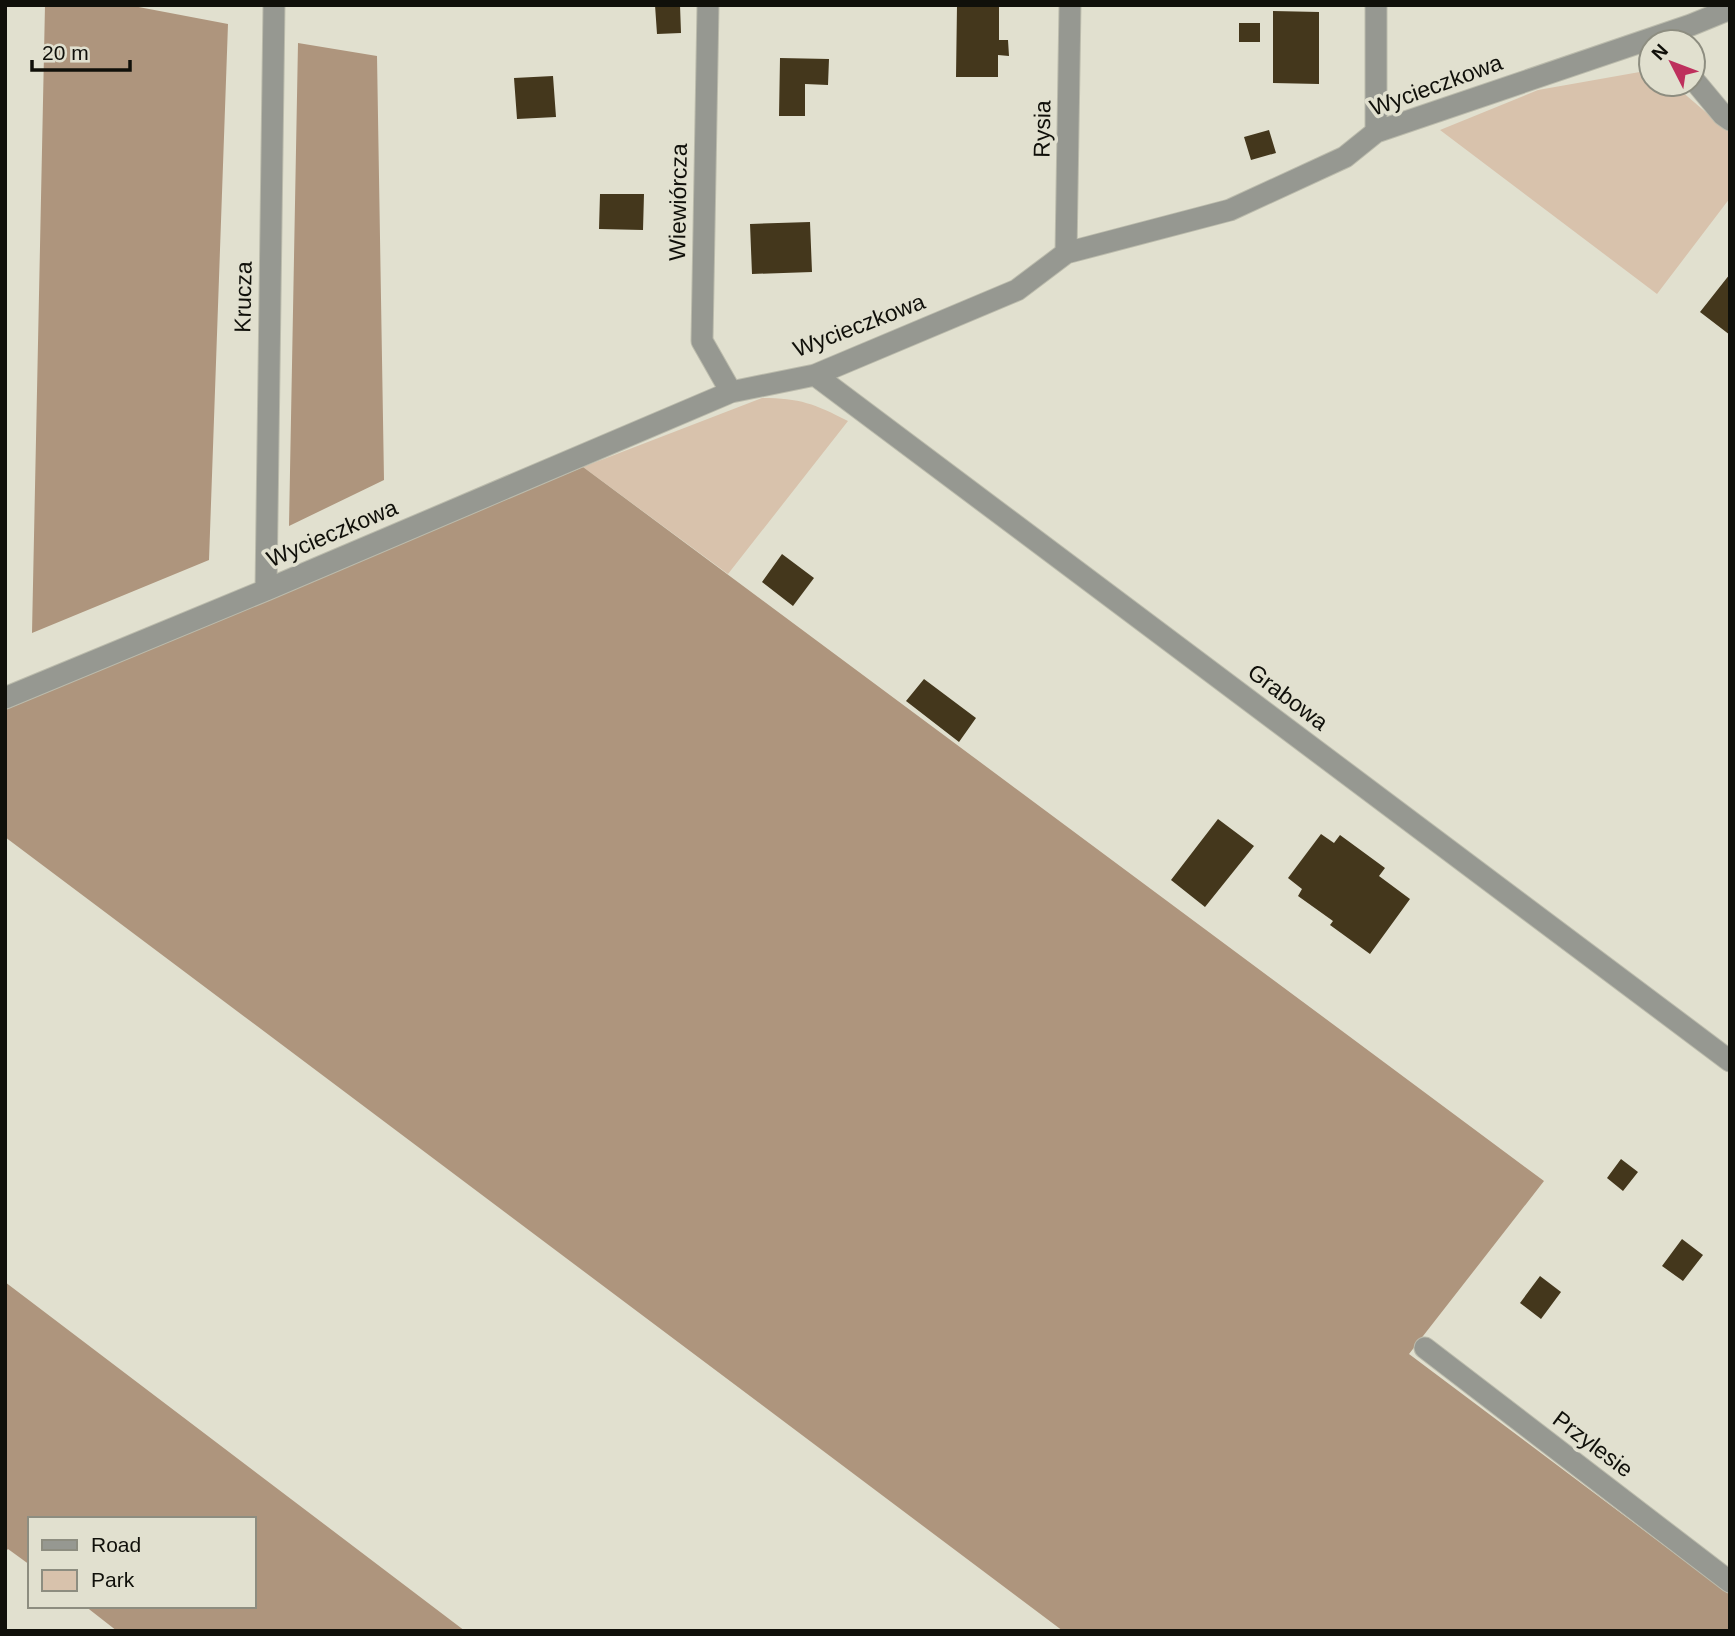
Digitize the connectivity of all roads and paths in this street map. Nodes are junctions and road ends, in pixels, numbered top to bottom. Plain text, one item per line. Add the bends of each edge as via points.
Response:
1 (274, 5) edge
2 (708, 5) edge
3 (1070, 5) edge
4 (1376, 5) edge
5 (1730, 9) edge
6 (1700, 28) edge
7 (1637, 51) edge
8 (1707, 96) edge
9 (1730, 120) edge
10 (1376, 132) junction
11 (1066, 253) junction
12 (815, 374) junction
13 (732, 391) junction
14 (266, 590) junction
15 (5, 698) edge
16 (1730, 1060) edge
17 (1425, 1348) dead end
18 (1730, 1582) edge

1 - 14 street, Krucza
2 - 13 street, Wiewiórcza via 702,341
3 - 11 street, Rysia
4 - 10 street
5 - 6 street, Wycieczkowa
7 - 10 street, Wycieczkowa
8 - 9 street
10 - 11 street, Wycieczkowa via 1345,157 1230,210
11 - 12 street, Wycieczkowa via 1017,290
12 - 13 street, Wycieczkowa
12 - 16 street, Grabowa
13 - 14 street, Wycieczkowa
14 - 15 street, Wycieczkowa
17 - 18 street, Przylesie

